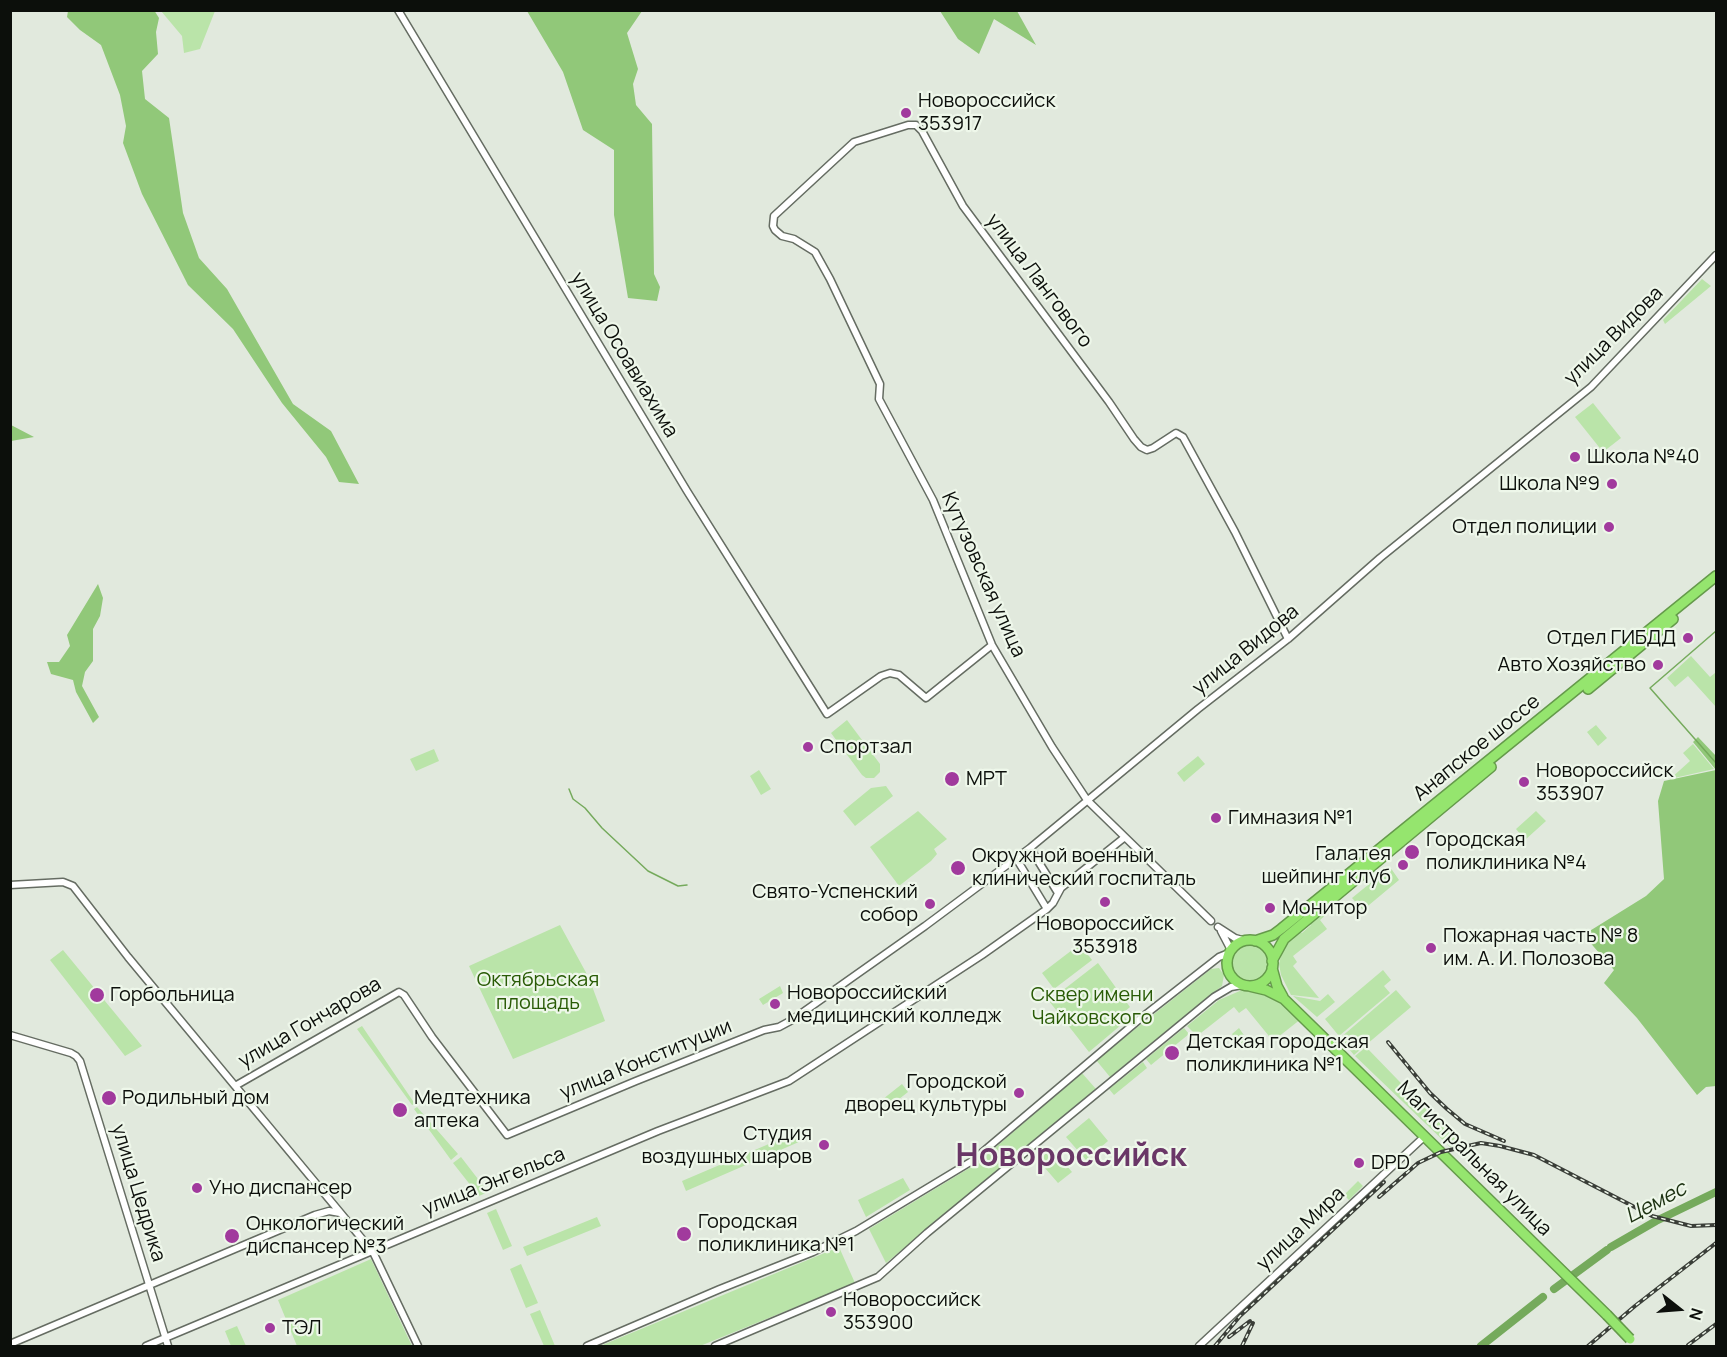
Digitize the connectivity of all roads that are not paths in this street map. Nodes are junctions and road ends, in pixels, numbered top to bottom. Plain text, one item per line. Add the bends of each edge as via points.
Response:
1 (398, 10) edge
2 (916, 125) joint
3 (1716, 255) edge
4 (1716, 576) edge
5 (1716, 583) edge
6 (1288, 639) junction
7 (992, 645) junction
8 (1087, 800) junction
9 (1125, 837) junction
10 (1030, 848) junction
11 (1016, 858) junction
12 (10, 885) edge
13 (1058, 893) junction
14 (1047, 909) junction
15 (1211, 921) dead end
16 (1250, 941) junction
17 (1230, 952) junction
18 (1272, 964) junction
19 (1246, 986) junction
20 (1284, 999) junction
21 (764, 1030) joint
22 (10, 1035) edge
23 (235, 1086) junction
24 (507, 1135) joint
25 (1425, 1136) junction
26 (341, 1213) junction
27 (373, 1252) junction
28 (150, 1285) junction
29 (164, 1339) junction
30 (1633, 1343) edge
31 (10, 1344) edge
32 (146, 1347) edge
33 (168, 1347) edge
34 (418, 1347) edge
35 (587, 1347) edge
36 (715, 1347) edge
37 (1199, 1347) edge

1 - 7 street, улица Осоавиахима via 687,491 827,714 890,673 899,675 926,698
2 - 6 street, улица Лангового via 963,206 1134,439 1147,450 1180,434
2 - 7 street, Кутузовская улица via 854,142 773,220 775,230 782,236 815,252 830,279 880,384 879,399 933,500
3 - 6 street, улица Видова via 1591,387 1385,554
4 - 16 highway, Анапское шоссе via 1281,929
5 - 18 highway, Анапское шоссе via 1284,939
6 - 8 street, улица Видова
7 - 8 street, Кутузовская улица
8 - 9 street, Кутузовская улица
8 - 10 street, улица Видова
9 - 13 street
9 - 15 street, Кутузовская улица
10 - 11 street, улица Видова
10 - 13 street
11 - 14 street
11 - 21 street, улица Видова via 821,1000 779,1027
12 - 23 street via 71,884
13 - 14 street
14 - 27 street, улица Энгельса via 789,1081 658,1131
16 - 17 highway via 1240,943
16 - 17 street via 1219,929
16 - 18 highway via 1267,948
17 - 19 highway via 1230,975
17 - 35 street via 1141,1018 972,1161 813,1252
18 - 19 highway via 1263,982
18 - 20 highway, Магистральная улица
19 - 20 highway, Магистральная улица
19 - 36 street via 1231,987 1214,997 878,1277
20 - 25 highway, Магистральная улица
21 - 24 street, улица Конституции
22 - 28 street, улица Цедрика via 70,1053 80,1061
23 - 24 street, улица Гончарова via 397,992 402,993
23 - 26 street
25 - 30 highway, Магистральная улица, bridge
25 - 37 street, улица Мира
26 - 27 street
26 - 28 street via 315,1215
27 - 29 street, улица Энгельса
27 - 34 street
28 - 29 street, улица Цедрика
28 - 31 street
29 - 32 street, улица Энгельса
29 - 33 street, улица Цедрика

